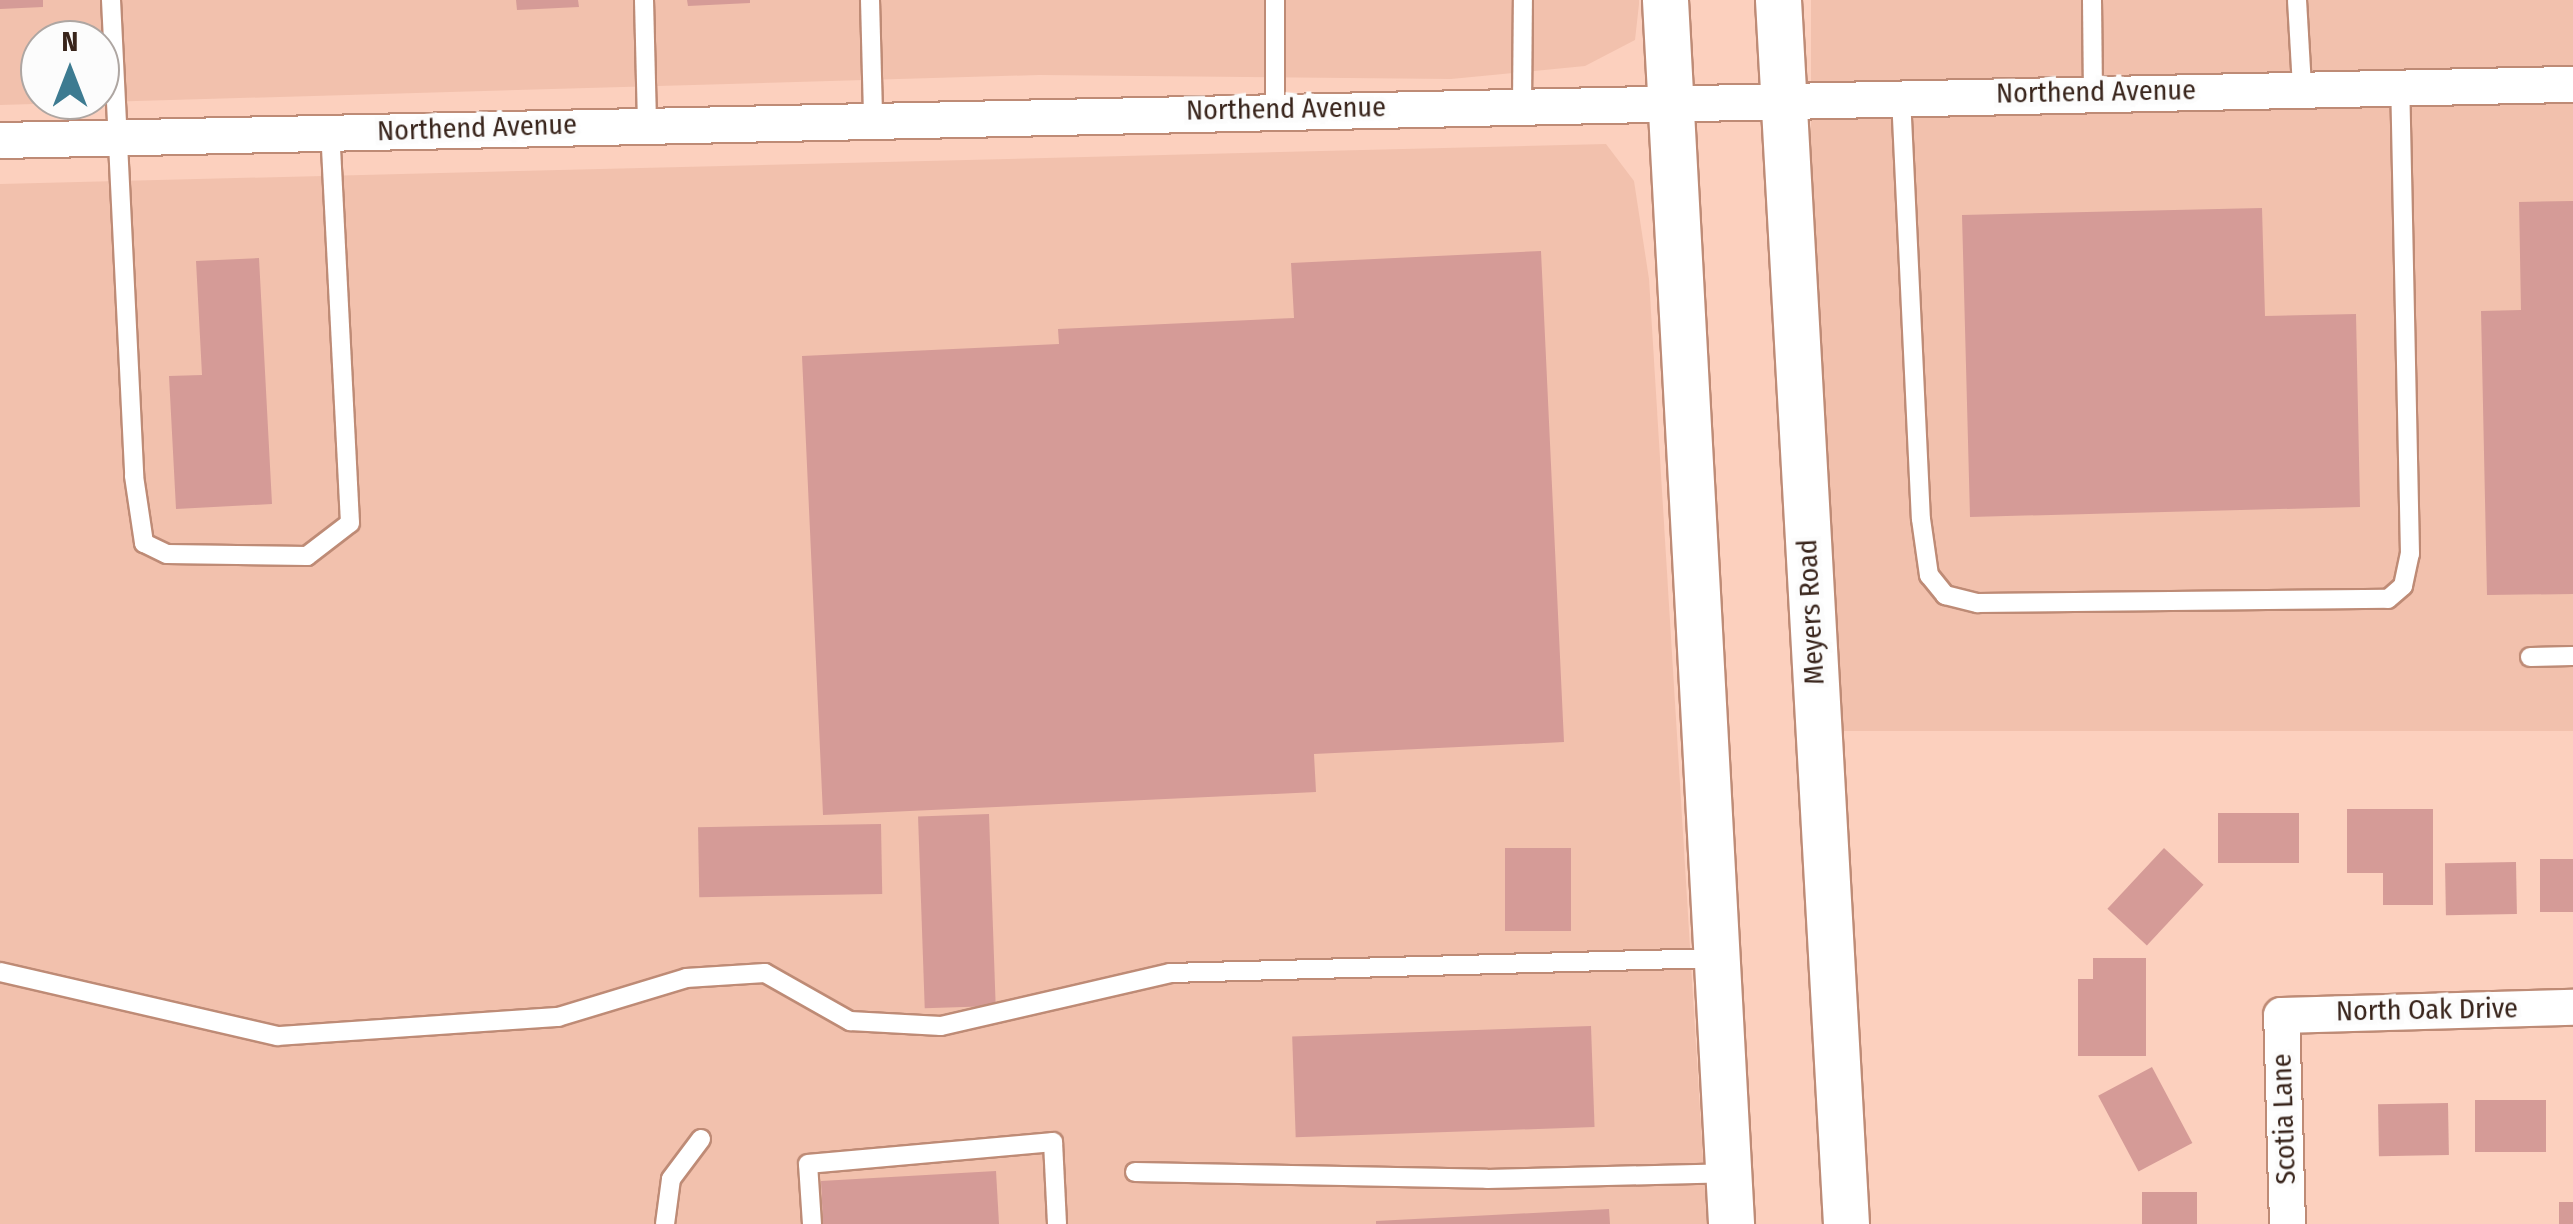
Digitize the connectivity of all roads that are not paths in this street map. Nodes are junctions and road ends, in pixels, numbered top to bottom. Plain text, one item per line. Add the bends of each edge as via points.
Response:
1 (111, 0) edge
2 (644, 0) edge
3 (870, 0) edge
4 (1274, 0) edge
5 (1523, 0) edge
6 (1665, 0) edge
7 (1778, 0) edge
8 (2092, 0) edge
9 (2297, 0) edge
10 (2573, 84) edge
11 (2400, 87) junction
12 (2302, 88) junction
13 (2094, 92) junction
14 (1901, 96) junction
15 (1782, 98) junction
16 (1667, 101) junction
17 (1522, 104) junction
18 (1275, 109) junction
19 (873, 118) junction
20 (648, 124) junction
21 (330, 132) junction
22 (122, 137) junction
23 (0, 140) edge
24 (2573, 656) edge
25 (2530, 657) dead end
26 (1716, 958) junction
27 (0, 972) edge
28 (2573, 1007) edge
29 (2282, 1015) joint
30 (700, 1139) dead end
31 (1135, 1172) dead end
32 (1728, 1173) junction
33 (665, 1224) edge
34 (812, 1224) edge
35 (1058, 1224) edge
36 (1730, 1224) edge
37 (1846, 1224) edge
38 (2287, 1224) edge

1 - 22 lane
2 - 20 lane
3 - 19 lane
4 - 18 lane
5 - 17 lane
6 - 16 street
7 - 15 street, Meyers Road
8 - 13 lane
9 - 12 lane
10 - 11 street, Northend Avenue
11 - 12 street, Northend Avenue
11 - 14 lane via 2410,554 2404,586 2388,599 1978,603 1945,595 1930,575 1921,518
12 - 13 street, Northend Avenue
13 - 14 street, Northend Avenue
14 - 15 street, Northend Avenue
15 - 16 street, Northend Avenue
15 - 37 street, Meyers Road
16 - 17 street, Northend Avenue
16 - 26 street
17 - 18 street, Northend Avenue
18 - 19 street, Northend Avenue
19 - 20 street, Northend Avenue
20 - 21 street, Northend Avenue
21 - 22 street, Northend Avenue
21 - 22 lane via 350,523 307,556 167,554 144,543 134,476
22 - 23 street, Northend Avenue
24 - 25 lane
26 - 27 lane via 1170,973 941,1026 850,1021 765,973 686,978 558,1017 278,1036
26 - 32 street
28 - 29 street, North Oak Drive
29 - 38 street, Scotia Lane
30 - 33 lane via 672,1179
31 - 32 lane via 1488,1179
32 - 36 street
34 - 35 lane via 808,1164 1053,1142

